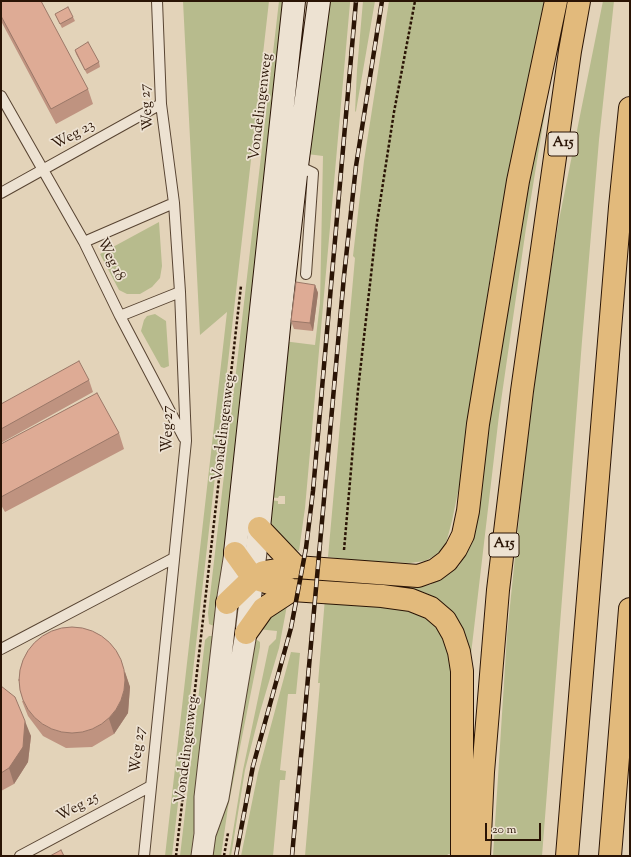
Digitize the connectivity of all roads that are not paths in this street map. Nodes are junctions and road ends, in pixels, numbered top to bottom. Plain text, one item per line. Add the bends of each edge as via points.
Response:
1 (157, 1) edge
2 (294, 1) edge
3 (310, 1) edge
4 (319, 1) edge
5 (556, 1) edge
6 (579, 1) edge
7 (593, 1) edge
8 (311, 68) junction
9 (1, 96) edge
10 (161, 104) junction
11 (630, 108) edge
12 (287, 164) junction
13 (43, 170) junction
14 (1, 193) edge
15 (174, 203) junction
16 (544, 235) junction
17 (84, 242) junction
18 (306, 274) dead end
19 (180, 292) junction
20 (120, 316) junction
21 (186, 441) junction
22 (259, 528) junction
23 (235, 553) junction
24 (174, 558) junction
25 (296, 567) junction
26 (253, 578) junction
27 (292, 590) junction
28 (227, 603) junction
29 (630, 609) edge
30 (246, 633) junction
31 (1, 649) edge
32 (151, 786) junction
33 (205, 834) junction
34 (20, 856) edge
35 (144, 856) edge
36 (202, 856) edge
37 (462, 856) edge
38 (479, 856) edge
39 (566, 856) edge
40 (610, 856) edge

1 - 10 lane, Weg 27
2 - 12 street, Vondelingenweg
3 - 8 lane via 308,34
4 - 8 street, Vondelingenweg
5 - 25 highway, A15 via 518,181 478,424 463,535 447,561 435,570 418,576
6 - 16 highway, A15
7 - 16 highway, A15
8 - 12 street, Vondelingenweg
9 - 13 lane, Weg 18
10 - 13 lane, Weg 23
10 - 15 lane, Weg 27
11 - 39 highway
12 - 18 lane via 313,173
12 - 22 street, Vondelingenweg via 280,317
12 - 23 street, Vondelingenweg
13 - 14 lane, Weg 23
13 - 17 lane, Weg 18
15 - 17 lane
15 - 19 lane, Weg 27
16 - 38 highway, A15 via 498,590
17 - 20 lane, Weg 18
19 - 20 lane
19 - 21 lane, Weg 27
20 - 21 lane, Weg 18
21 - 24 lane, Weg 27
22 - 25 highway
22 - 26 street, Vondelingenweg
23 - 26 highway
23 - 28 street, Vondelingenweg
24 - 31 lane
24 - 32 lane, Weg 27
25 - 26 highway, A15 via 264,572
26 - 27 highway
26 - 28 highway, A15
26 - 30 street, Vondelingenweg
27 - 30 highway via 263,609
27 - 37 highway via 411,600 431,608 445,620 453,634 462,671
28 - 33 street, Vondelingenweg via 205,797
29 - 40 highway
30 - 33 street, Vondelingenweg via 218,798
32 - 34 lane, Weg 25
32 - 35 lane, Weg 27
33 - 36 street, Vondelingenweg

